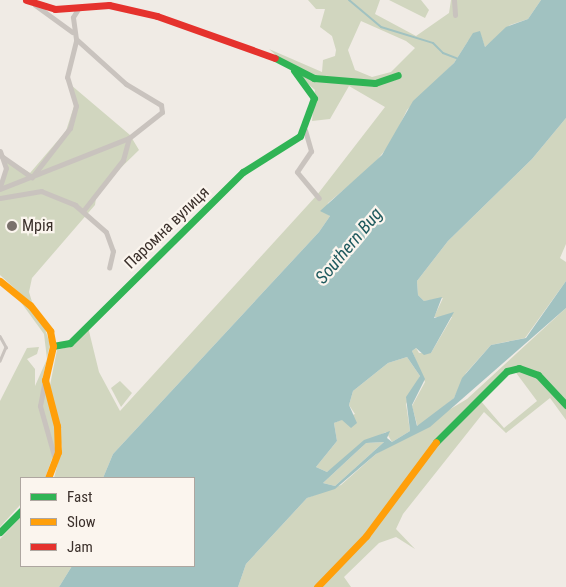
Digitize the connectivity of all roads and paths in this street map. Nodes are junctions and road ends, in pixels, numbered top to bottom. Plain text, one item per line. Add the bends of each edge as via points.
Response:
1 (26, 0) edge
2 (454, 0) edge
3 (35, 5) junction
4 (78, 9) junction
5 (455, 15) dead end
6 (72, 32) junction
7 (76, 40) junction
8 (294, 70) junction
9 (398, 75) dead end
10 (305, 130) junction
11 (129, 138) junction
12 (1, 154) edge
13 (32, 177) junction
14 (0, 188) edge
15 (0, 198) edge
16 (319, 198) dead end
17 (83, 211) junction
18 (109, 268) dead end
19 (0, 281) edge
20 (0, 336) edge
21 (53, 346) junction
22 (0, 361) edge
23 (45, 380) junction
24 (566, 405) edge
25 (55, 467) junction
26 (49, 477) edge
27 (20, 512) edge
28 (0, 532) edge
29 (317, 587) edge

1 - 3 street
2 - 5 street
3 - 4 street
3 - 6 street
4 - 6 street
4 - 8 street via 109,5 157,16 260,50
6 - 7 street
7 - 11 street via 126,84 161,105 162,112
7 - 13 street via 67,77 75,100 73,120
8 - 9 street via 329,80 367,82
8 - 10 street via 314,98
10 - 16 street via 311,151 297,172
10 - 21 street, Паромна вулиця via 243,172 86,323 70,343
11 - 13 street
11 - 17 street via 123,160
12 - 13 street
12 - 14 street via 6,168
13 - 14 street
15 - 17 street via 41,191
17 - 18 street via 98,222 113,246
19 - 21 street via 30,305 50,330
20 - 22 lane via 6,347
21 - 23 street
23 - 25 street via 57,426
23 - 25 street via 40,406
24 - 29 street via 533,372 519,368 506,371 423,454 366,536
25 - 26 street
27 - 28 street

